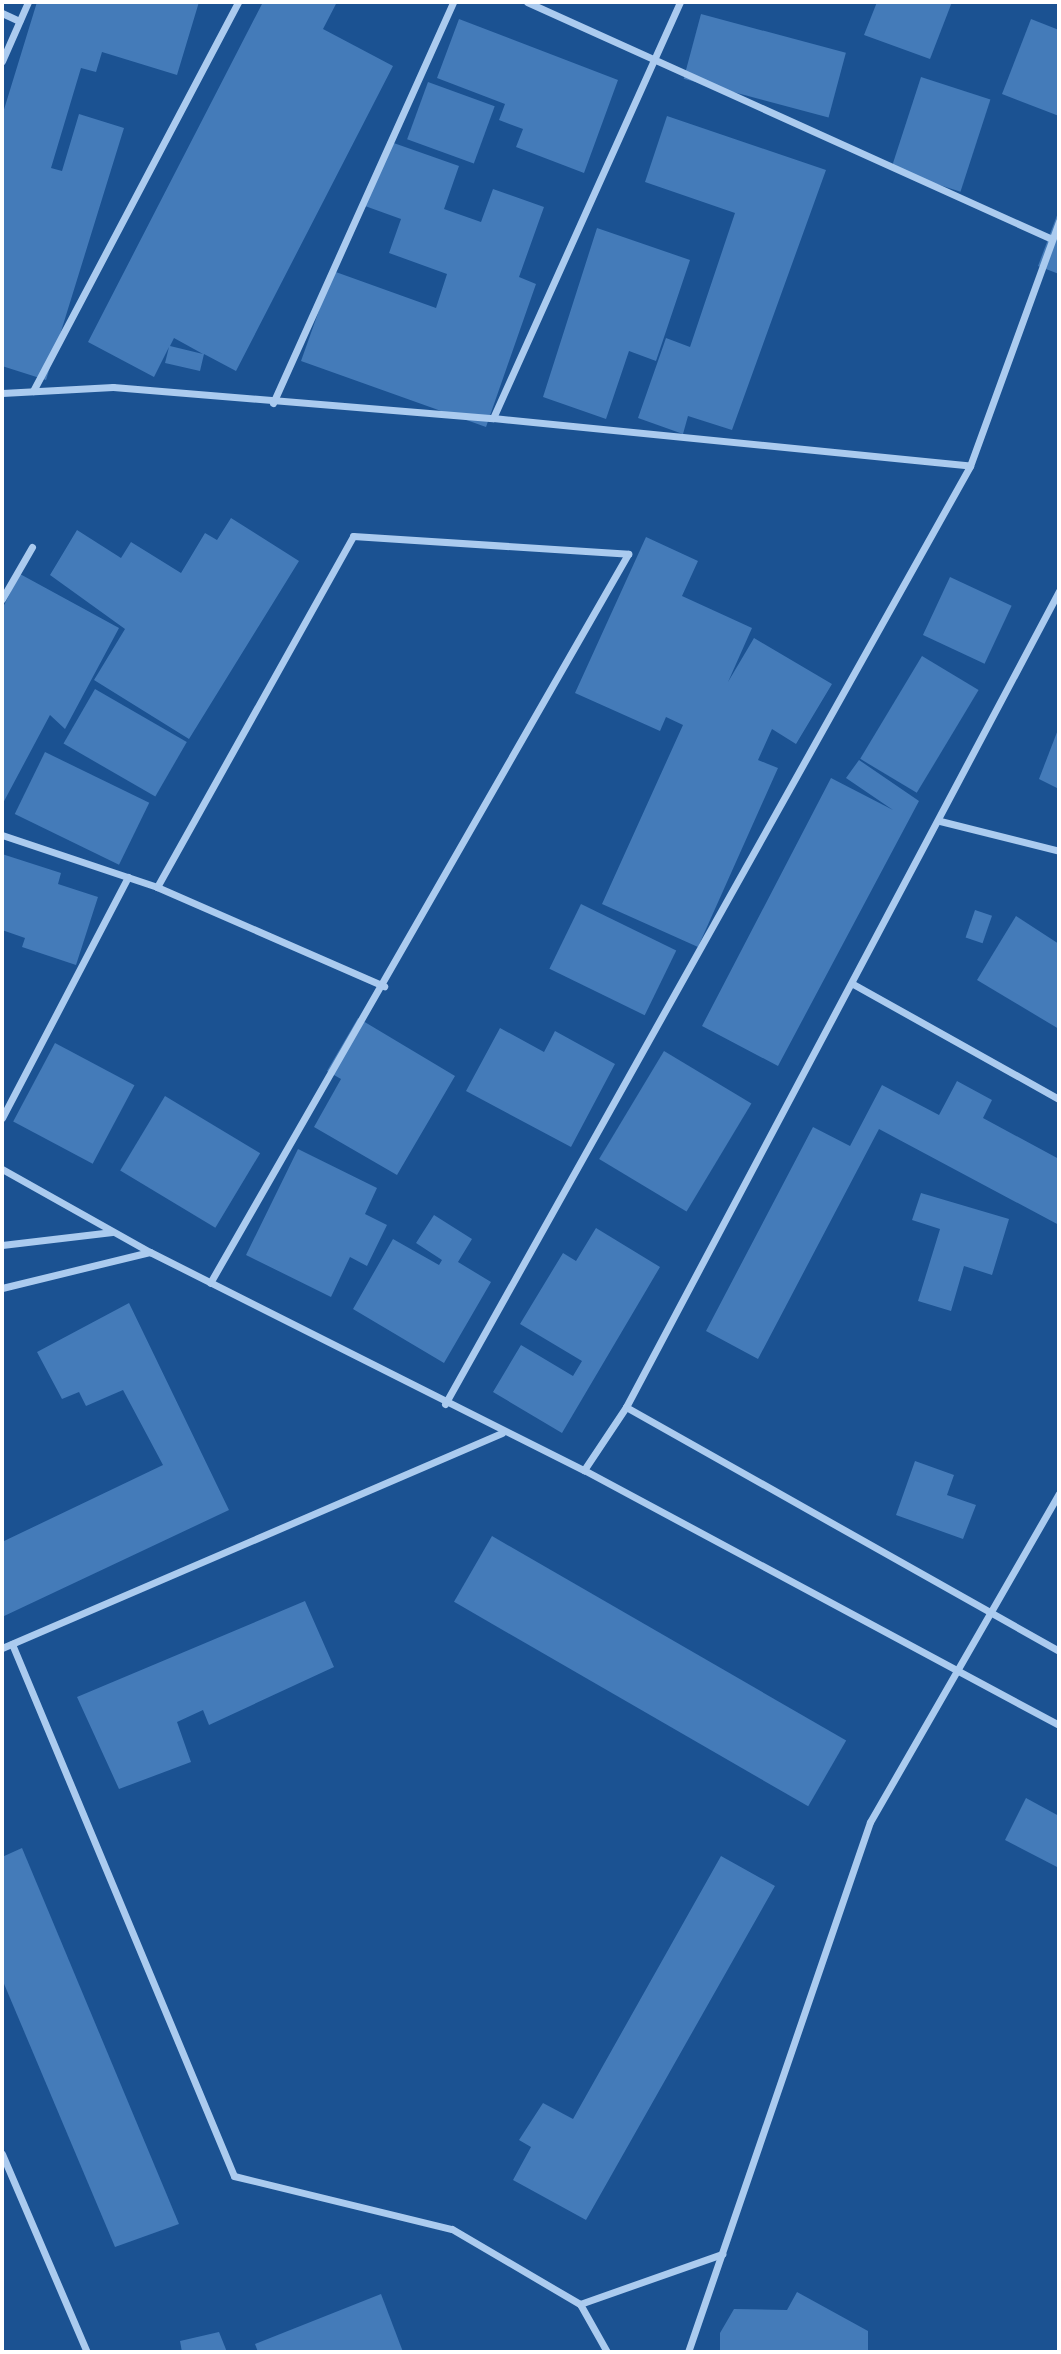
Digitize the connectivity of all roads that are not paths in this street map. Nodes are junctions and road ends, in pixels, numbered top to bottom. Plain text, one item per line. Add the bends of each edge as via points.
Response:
1 (28, 2) edge
2 (238, 2) edge
3 (453, 2) edge
4 (527, 2) edge
5 (680, 2) edge
6 (2, 13) edge
7 (19, 21) junction
8 (654, 59) junction
9 (2, 61) edge
10 (1059, 221) edge
11 (1052, 239) junction
12 (33, 391) junction
13 (2, 393) edge
14 (273, 403) junction
15 (493, 418) junction
16 (970, 466) junction
17 (32, 547) dead end
18 (1059, 591) edge
19 (2, 599) edge
20 (940, 821) junction
21 (2, 835) edge
22 (1059, 852) edge
23 (128, 877) junction
24 (157, 887) junction
25 (853, 984) junction
26 (384, 986) junction
27 (1059, 1099) edge
28 (2, 1118) edge
29 (2, 1169) edge
30 (112, 1232) junction
31 (2, 1245) edge
32 (150, 1252) junction
33 (210, 1283) junction
34 (2, 1288) edge
35 (445, 1404) junction
36 (626, 1407) junction
37 (502, 1433) junction
38 (584, 1470) junction
39 (1059, 1493) edge
40 (992, 1613) junction
41 (12, 1644) junction
42 (2, 1648) edge
43 (1059, 1651) edge
44 (959, 1671) junction
45 (1059, 1725) edge
46 (2, 2154) edge
47 (722, 2254) junction
48 (580, 2304) junction
49 (87, 2352) edge
50 (607, 2352) edge
51 (688, 2352) edge

1 - 7 street
2 - 12 street
3 - 14 street
4 - 8 street
5 - 8 street
6 - 7 street
7 - 9 street
8 - 11 street
8 - 15 street
10 - 11 street
11 - 16 street
12 - 13 street
12 - 14 street via 113,387
14 - 15 street
15 - 16 street
16 - 35 street
17 - 19 street
18 - 20 street
20 - 22 street
20 - 25 street
21 - 23 street
23 - 24 street
23 - 28 street
24 - 26 street
24 - 26 street via 353,536 628,554
25 - 27 street
25 - 36 street
26 - 33 street
29 - 30 street
30 - 31 street
30 - 32 street
32 - 33 street
32 - 34 street
33 - 35 street
35 - 37 street
36 - 38 street
36 - 40 street
37 - 38 street
37 - 41 street
38 - 44 street
39 - 40 street
40 - 43 street
40 - 44 street
41 - 42 street
41 - 48 street via 234,2176 452,2229
44 - 45 street
44 - 47 street via 870,1822
46 - 49 street
47 - 48 street
47 - 51 street
48 - 50 street

